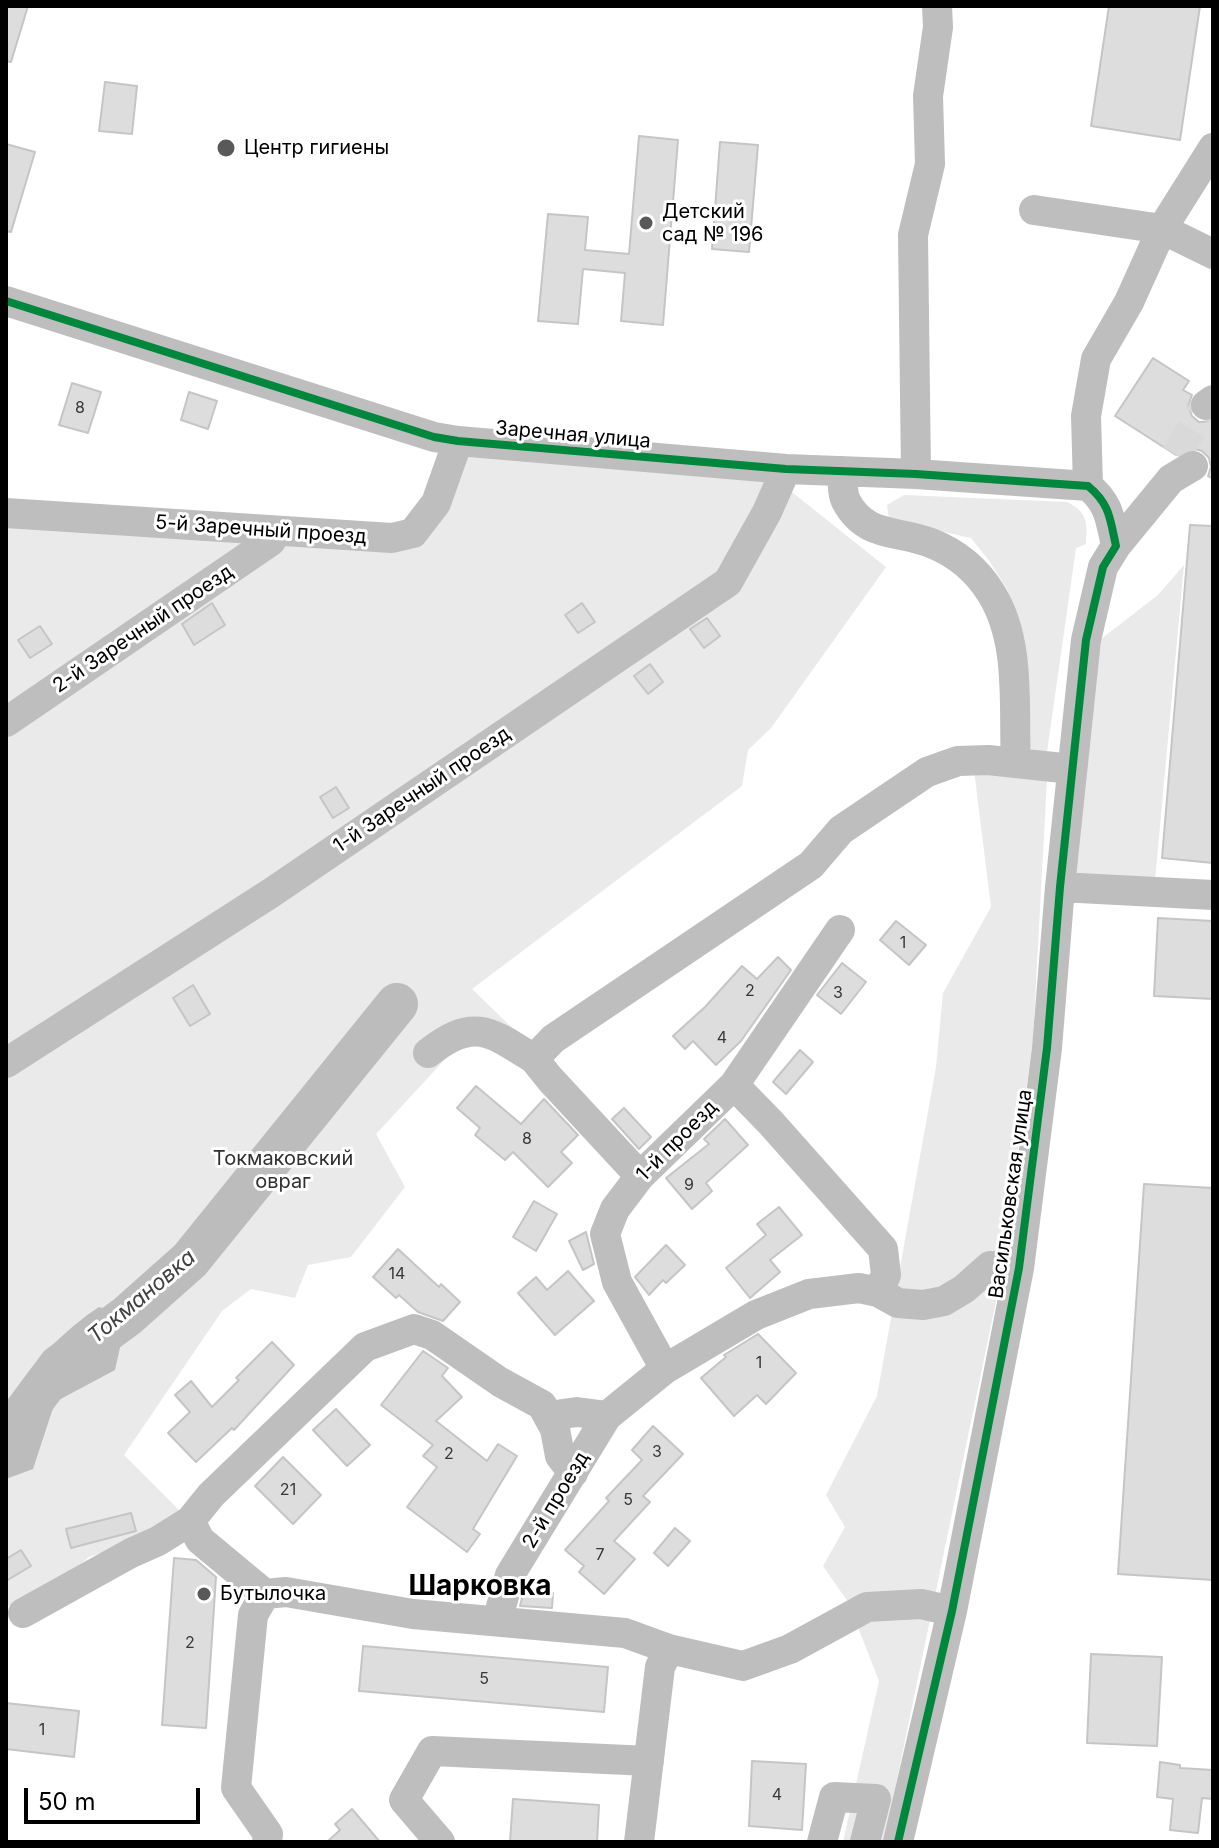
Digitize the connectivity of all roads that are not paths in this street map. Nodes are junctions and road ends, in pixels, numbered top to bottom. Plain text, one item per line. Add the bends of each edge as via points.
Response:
1 (937, 6) edge
2 (1213, 148) edge
3 (1034, 210) dead end
4 (1162, 229) junction
5 (1213, 254) edge
6 (6, 301) edge
7 (458, 441) junction
8 (1180, 466) tunnel mouth
9 (786, 469) junction
10 (842, 471) junction
11 (916, 474) junction
12 (1088, 486) junction
13 (6, 513) edge
14 (276, 532) junction
15 (1116, 546) junction
16 (6, 722) edge
17 (1016, 763) junction
18 (1072, 769) junction
19 (1060, 887) junction
20 (1213, 895) edge
21 (840, 930) dead end
22 (428, 1053) dead end
23 (534, 1059) junction
24 (6, 1063) edge
25 (734, 1085) junction
26 (640, 1176) junction
27 (1019, 1268) junction
28 (878, 1292) junction
29 (665, 1369) junction
30 (548, 1416) junction
31 (607, 1416) junction
32 (573, 1473) junction
33 (190, 1521) junction
34 (265, 1594) junction
35 (952, 1611) junction
36 (23, 1613) dead end
37 (497, 1621) junction
38 (669, 1649) junction
39 (649, 1761) junction
40 (267, 1842) edge
41 (440, 1842) edge
42 (639, 1842) edge
43 (822, 1842) edge
44 (865, 1842) edge
45 (898, 1842) edge

1 - 11 street via 928,96 930,164 913,235
2 - 4 street
3 - 4 street
4 - 5 street
4 - 12 street via 1096,359 1086,416
6 - 7 street, Заречная улица
7 - 9 street, Заречная улица
7 - 14 street, 5-й Заречный проезд via 436,503 413,533 392,538
8 - 15 street, Васильковская улица
9 - 10 street, Заречная улица
9 - 24 street, 1-й Заречный проезд via 728,582 271,893
10 - 11 street, Заречная улица
10 - 17 street via 845,500 867,528 929,542 964,560 991,593 1008,630
11 - 12 street, Заречная улица
12 - 15 street via 1103,498
13 - 14 street, 5-й Заречный проезд
14 - 16 street, 2-й Заречный проезд via 271,541
15 - 18 street, Васильковская улица via 1103,567 1086,640
17 - 18 street
17 - 23 street via 958,761 927,772 841,830 811,865 553,1039
18 - 19 street, Васильковская улица
19 - 20 street
19 - 27 street, Васильковская улица via 1047,1048
21 - 25 street, 1-й проезд
22 - 23 street via 449,1036 478,1030
23 - 26 street
25 - 26 street, 1-й проезд
25 - 28 street via 883,1249 886,1275
26 - 29 street, 1-й проезд via 615,1209 605,1234 617,1282
27 - 28 street, 2-й проезд via 990,1266 944,1301 923,1305 898,1303
27 - 35 street, Васильковская улица
28 - 29 street, 2-й проезд via 859,1288 809,1294 756,1315
29 - 31 street, 2-й проезд
30 - 31 street
30 - 32 street via 560,1456
30 - 33 street via 542,1405 432,1335 414,1329 365,1347
31 - 32 street, 2-й проезд
32 - 37 street, 2-й проезд via 510,1575
33 - 34 street via 200,1540
33 - 36 street
34 - 37 street via 286,1592 413,1614
34 - 40 street via 253,1615 236,1788 268,1834
35 - 38 street via 921,1604 867,1607 790,1649 743,1666
35 - 45 street, Васильковская улица
37 - 38 street via 625,1633
38 - 39 street via 660,1667
39 - 41 street via 432,1751 404,1800
39 - 42 street
43 - 44 street via 834,1797 876,1799

